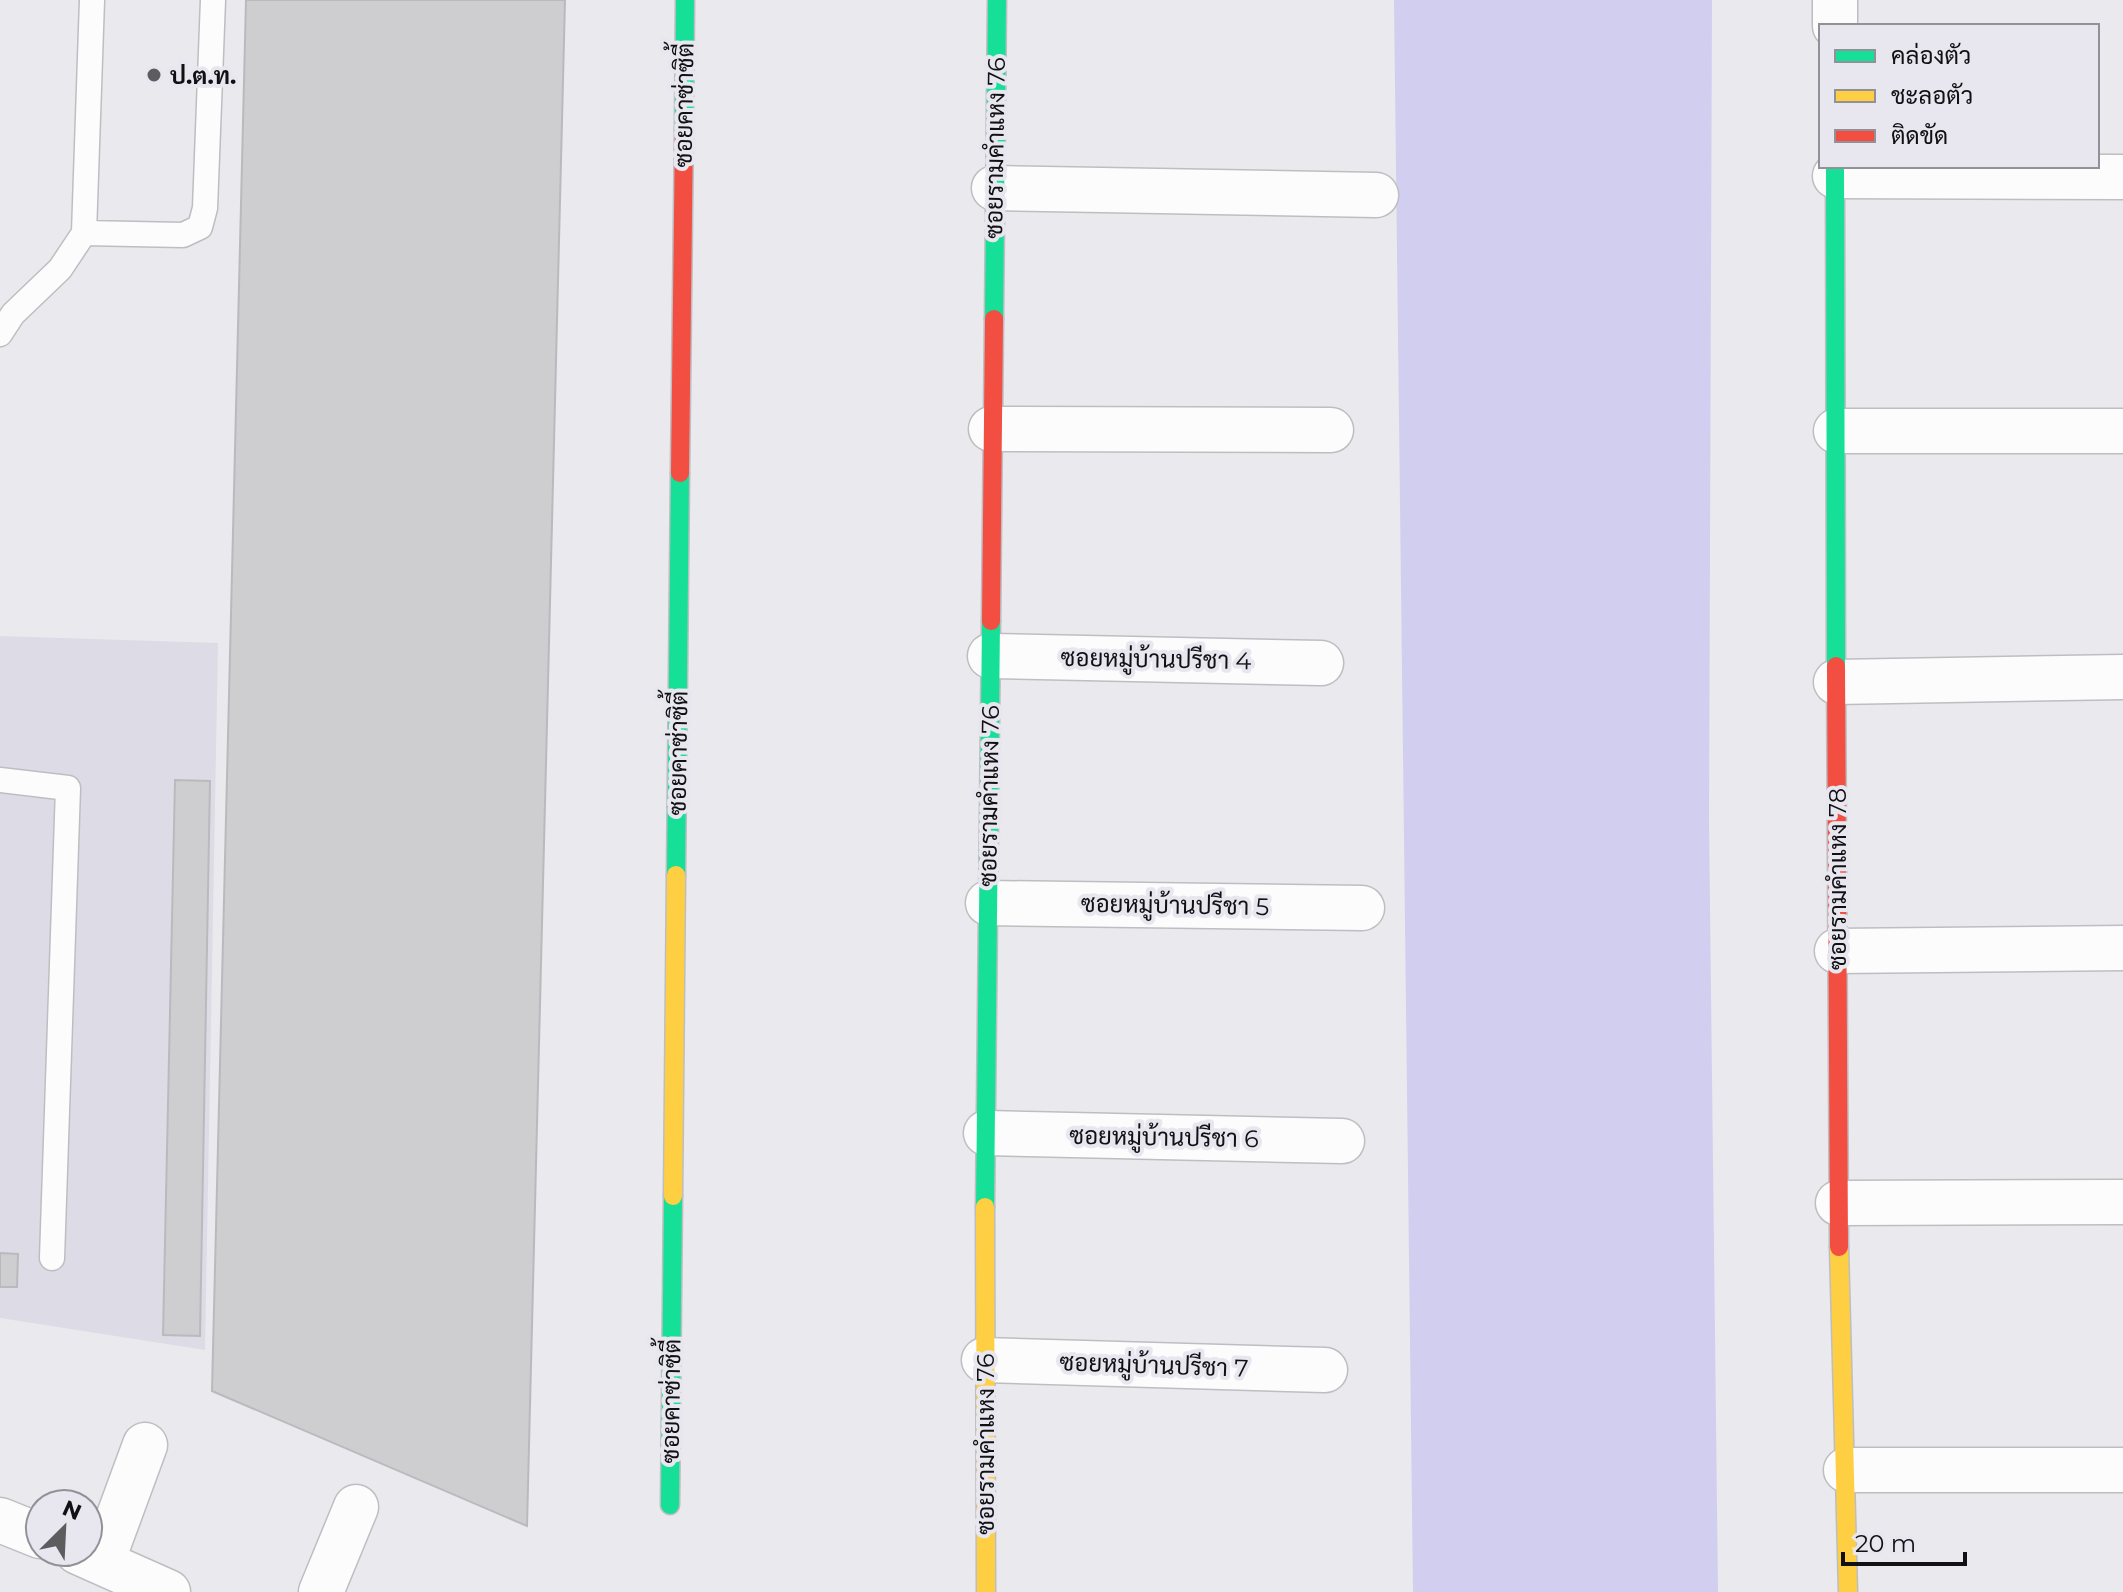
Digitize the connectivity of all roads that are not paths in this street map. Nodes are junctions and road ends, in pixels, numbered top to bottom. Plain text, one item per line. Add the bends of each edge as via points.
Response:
1 (92, 0) edge
2 (213, 0) edge
3 (685, 0) edge
4 (997, 0) edge
5 (1835, 0) edge
6 (1835, 24) edge
7 (1835, 171) edge
8 (2123, 177) edge
9 (994, 188) junction
10 (1376, 195) dead end
11 (84, 233) junction
12 (0, 334) edge
13 (991, 429) junction
14 (1331, 430) dead end
15 (1836, 431) junction
16 (2123, 431) edge
17 (990, 656) junction
18 (1321, 663) dead end
19 (2123, 677) edge
20 (1836, 682) junction
21 (0, 780) edge
22 (988, 903) junction
23 (1362, 908) dead end
24 (2123, 948) edge
25 (1837, 951) junction
26 (986, 1133) junction
27 (1342, 1141) dead end
28 (2123, 1202) edge
29 (1838, 1203) junction
30 (52, 1258) dead end
31 (984, 1360) junction
32 (1325, 1370) dead end
33 (145, 1445) dead end
34 (1846, 1470) junction
35 (2123, 1470) edge
36 (670, 1505) dead end
37 (356, 1507) dead end
38 (0, 1520) edge
39 (104, 1528) edge
40 (24, 1530) edge
41 (104, 1563) edge
42 (168, 1592) edge
43 (321, 1592) edge
44 (986, 1592) edge
45 (1848, 1592) edge

1 - 11 lane
2 - 11 lane via 200,227 183,235
3 - 36 street, ซอยคาซ่าซิตี้
4 - 9 street, ซอยรามคำแหง 76
5 - 6 street
7 - 8 street
7 - 15 street, ซอยรามคำแหง 78
9 - 10 street
9 - 13 street, ซอยรามคำแหง 76
11 - 12 lane via 60,269 13,314
13 - 14 street
13 - 17 street, ซอยรามคำแหง 76
15 - 16 street
15 - 20 street, ซอยรามคำแหง 78
17 - 18 street, ซอยหมู่บ้านปรีชา 4
17 - 22 street, ซอยรามคำแหง 76
19 - 20 street
20 - 25 street, ซอยรามคำแหง 78
21 - 30 lane via 68,788
22 - 23 street, ซอยหมู่บ้านปรีชา 5
22 - 26 street, ซอยรามคำแหง 76
24 - 25 street
25 - 29 street, ซอยรามคำแหง 78
26 - 27 street, ซอยหมู่บ้านปรีชา 6
26 - 31 street, ซอยรามคำแหง 76
28 - 29 street
29 - 34 street, ซอยรามคำแหง 78
31 - 32 street, ซอยหมู่บ้านปรีชา 7
31 - 44 street, ซอยรามคำแหง 76
33 - 39 street
34 - 35 street
34 - 45 street, ซอยรามคำแหง 78
37 - 43 street
38 - 40 street
41 - 42 street

